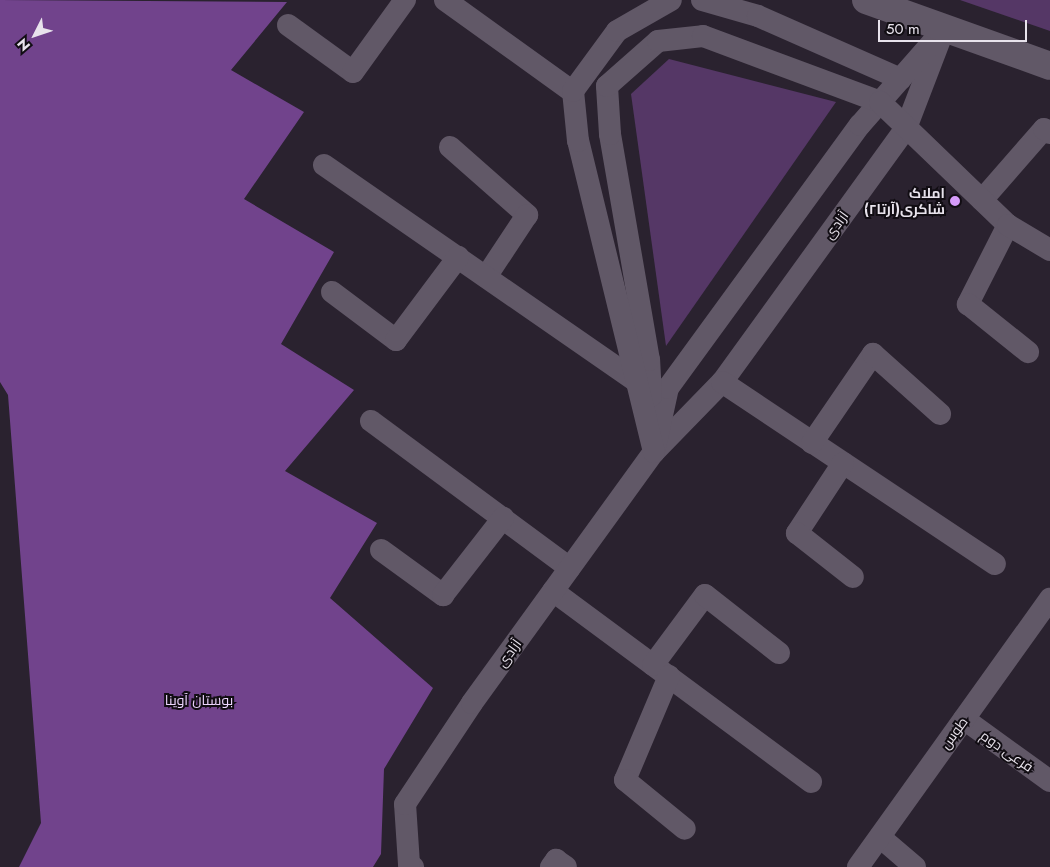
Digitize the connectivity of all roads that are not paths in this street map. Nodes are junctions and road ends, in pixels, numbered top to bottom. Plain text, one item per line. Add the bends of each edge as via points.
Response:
1 (405, 0) edge
2 (445, 0) edge
3 (671, 0) edge
4 (702, 0) edge
5 (866, 0) edge
6 (288, 25) dead end
7 (944, 29) junction
8 (1050, 66) edge
9 (901, 79) junction
10 (573, 92) junction
11 (880, 102) junction
12 (906, 128) junction
13 (1050, 133) edge
14 (450, 147) dead end
15 (324, 165) dead end
16 (982, 200) junction
17 (1008, 225) junction
18 (1050, 250) edge
19 (458, 257) junction
20 (486, 277) junction
21 (332, 292) dead end
22 (1028, 352) dead end
23 (637, 382) junction
24 (722, 382) junction
25 (940, 414) dead end
26 (371, 421) dead end
27 (812, 442) junction
28 (654, 452) junction
29 (843, 463) junction
30 (503, 518) junction
31 (381, 550) dead end
32 (994, 564) dead end
33 (570, 568) junction
34 (853, 577) dead end
35 (554, 591) junction
36 (1050, 599) edge
37 (779, 653) dead end
38 (661, 671) junction
39 (964, 719) junction
40 (1050, 781) edge
41 (811, 782) dead end
42 (685, 829) dead end
43 (880, 837) junction
44 (410, 866) edge
45 (551, 867) edge
46 (566, 867) edge
47 (858, 867) edge
48 (915, 867) edge

1 - 6 street via 354,72
2 - 10 street
3 - 10 street via 616,31
4 - 9 street via 758,16
5 - 7 main road
7 - 8 main road
7 - 9 street, آزادی
7 - 12 street, آزادی
9 - 11 street, آزادی
10 - 23 street via 578,141
11 - 12 street
11 - 28 street, آزادی via 668,388
11 - 28 street via 703,36 658,41 607,86 610,134 649,360
12 - 16 street
12 - 24 street, آزادی
13 - 16 street via 1044,129
14 - 20 street via 527,215
15 - 19 street
16 - 17 street
17 - 18 street
17 - 22 street via 968,304
19 - 20 street
19 - 21 street via 396,340
20 - 23 street
23 - 28 street
24 - 27 street
24 - 28 street, آزادی
25 - 27 street via 874,354
26 - 30 street
27 - 29 street
28 - 33 street, آزادی
29 - 32 street
29 - 34 street via 797,533
30 - 31 street via 443,595
30 - 33 street
33 - 35 street, آزادی
35 - 38 street
35 - 44 street, آزادی via 405,804
36 - 39 street, طوس
37 - 38 street via 705,596
38 - 41 street
38 - 42 street via 625,780
39 - 40 street, فرعی دوم
39 - 43 street, طوس
43 - 47 street, طوس
43 - 48 street
45 - 46 street via 556,860

